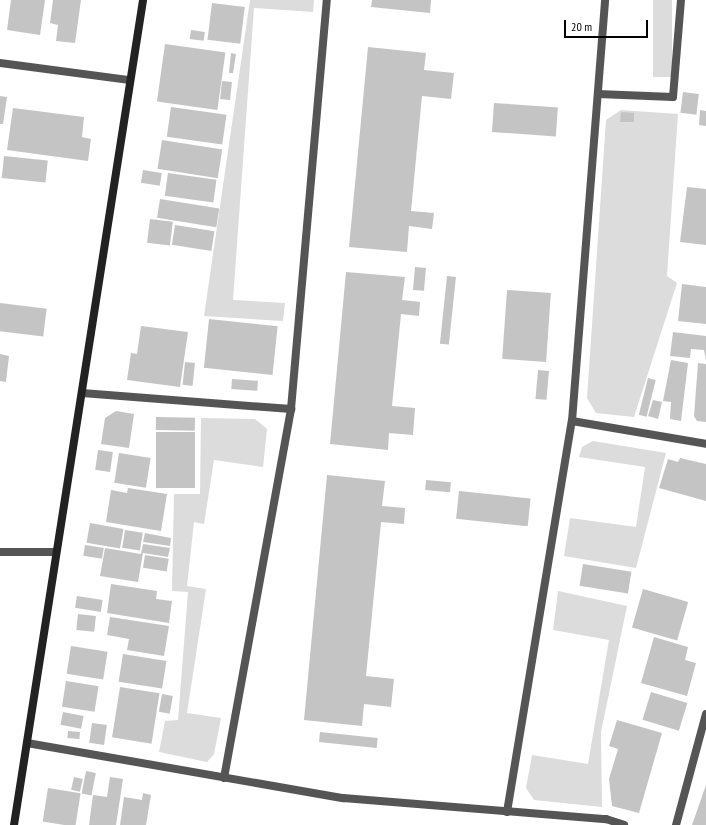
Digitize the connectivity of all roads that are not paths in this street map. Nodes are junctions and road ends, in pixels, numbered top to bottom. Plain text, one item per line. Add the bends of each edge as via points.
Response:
1 (143, 0) edge
2 (327, 0) edge
3 (605, 0) edge
4 (681, 0) edge
5 (0, 62) edge
6 (130, 80) junction
7 (598, 94) junction
8 (82, 393) junction
9 (291, 408) junction
10 (572, 421) junction
11 (706, 444) edge
12 (0, 552) edge
13 (56, 552) junction
14 (706, 714) edge
15 (27, 743) junction
16 (224, 778) junction
17 (507, 812) junction
18 (14, 825) edge
19 (624, 825) edge
20 (676, 825) edge

1 - 6 street
2 - 9 street
3 - 7 street
4 - 7 street via 673,98
5 - 6 street
6 - 8 street
7 - 10 street
8 - 9 street
8 - 13 street
9 - 16 street
10 - 11 street
10 - 17 street
12 - 13 street
13 - 15 street
14 - 20 street
15 - 16 street
15 - 18 street
16 - 17 street via 343,798
17 - 19 street via 606,819

